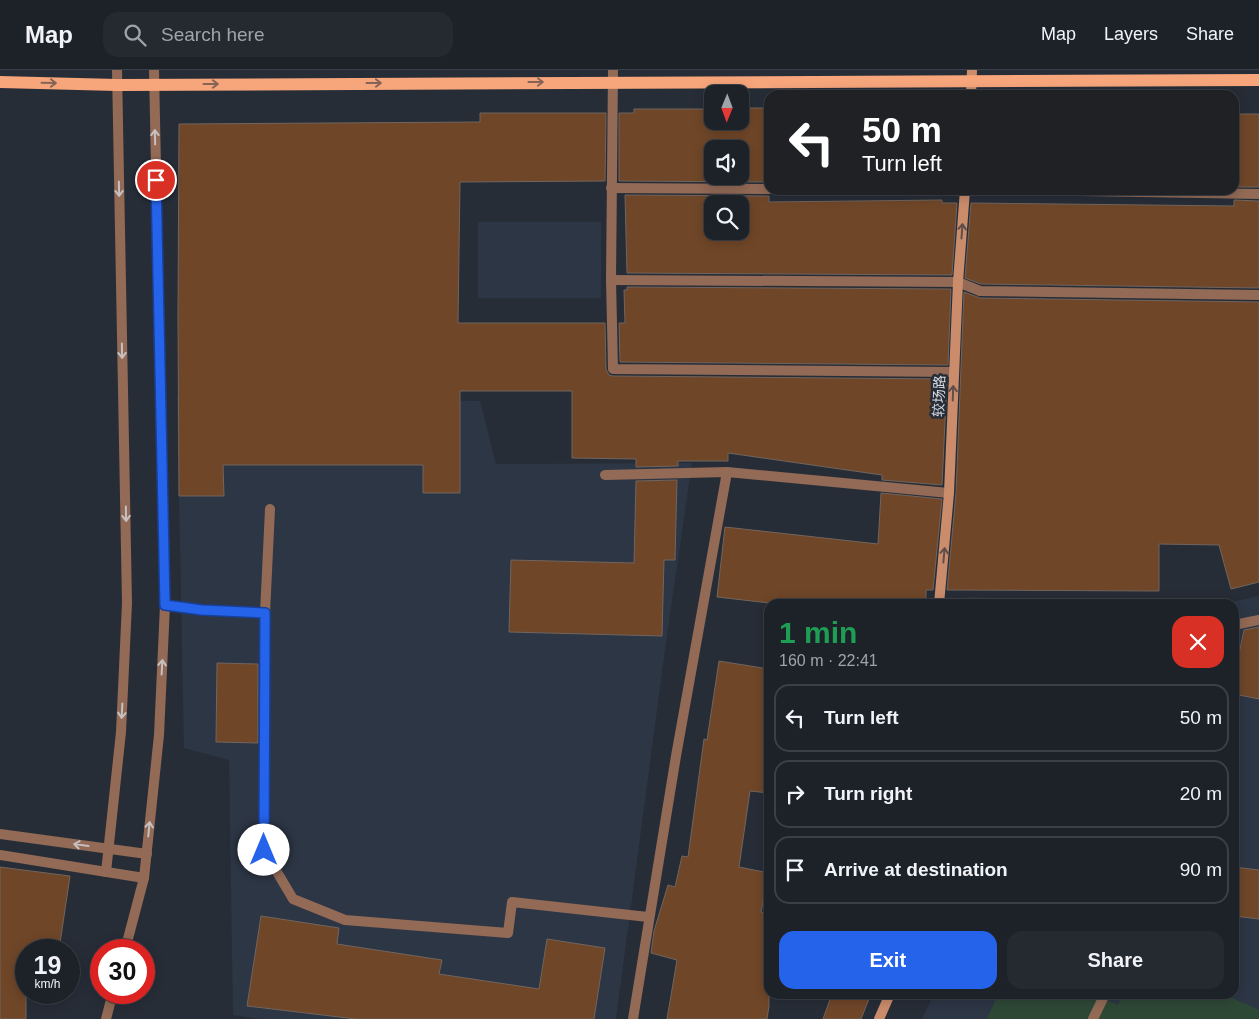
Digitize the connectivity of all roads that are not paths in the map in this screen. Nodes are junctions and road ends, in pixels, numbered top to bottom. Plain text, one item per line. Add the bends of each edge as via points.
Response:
1 (116, 70) edge
2 (154, 70) edge
3 (972, 70) edge
4 (613, 76) edge
5 (1259, 80) edge
6 (0, 82) edge
7 (154, 84) junction
8 (117, 85) junction
9 (971, 90) edge
10 (612, 188) junction
11 (764, 189) edge
12 (1239, 194) edge
13 (1259, 194) edge
14 (965, 195) edge
15 (611, 280) junction
16 (958, 282) junction
17 (1259, 295) edge
18 (953, 372) junction
19 (728, 472) junction
20 (606, 475) dead end
21 (949, 493) junction
22 (270, 509) dead end
23 (939, 599) edge
24 (165, 605) junction
25 (265, 613) junction
26 (1259, 620) edge
27 (1239, 624) edge
28 (0, 834) edge
29 (108, 848) junction
30 (147, 854) junction
31 (0, 855) edge
32 (106, 872) junction
33 (144, 878) junction
34 (648, 917) junction
35 (128, 939) edge
36 (888, 999) edge
37 (1103, 999) edge
38 (110, 1004) edge
39 (106, 1019) edge
40 (633, 1019) edge
41 (879, 1019) edge
42 (1093, 1019) edge

1 - 8 street
2 - 7 street
3 - 9 street
4 - 5 main road
7 -> 4 main road
4 - 10 street
6 -> 8 main road
7 - 8 main road
24 -> 7 street
8 -> 29 street via 127,603 121,732
10 - 11 street
10 - 15 street
12 - 13 street
16 -> 14 street, 较场路
15 - 16 street
15 - 18 street via 613,369
16 - 17 street via 980,291
16 - 18 street, 较场路
21 -> 18 street, 较场路
19 - 20 street
19 - 21 street
19 - 34 street
23 -> 21 street, 较场路
22 - 25 street
24 - 25 street
30 -> 24 street
25 - 34 street via 264,850 293,899 344,920 508,933 512,902
26 - 27 street
29 -> 28 street
29 - 30 street
29 - 32 street
30 - 33 street
31 - 32 street
32 - 33 street
33 - 35 street
34 - 40 street
36 - 41 street
37 - 42 street
38 - 39 street

